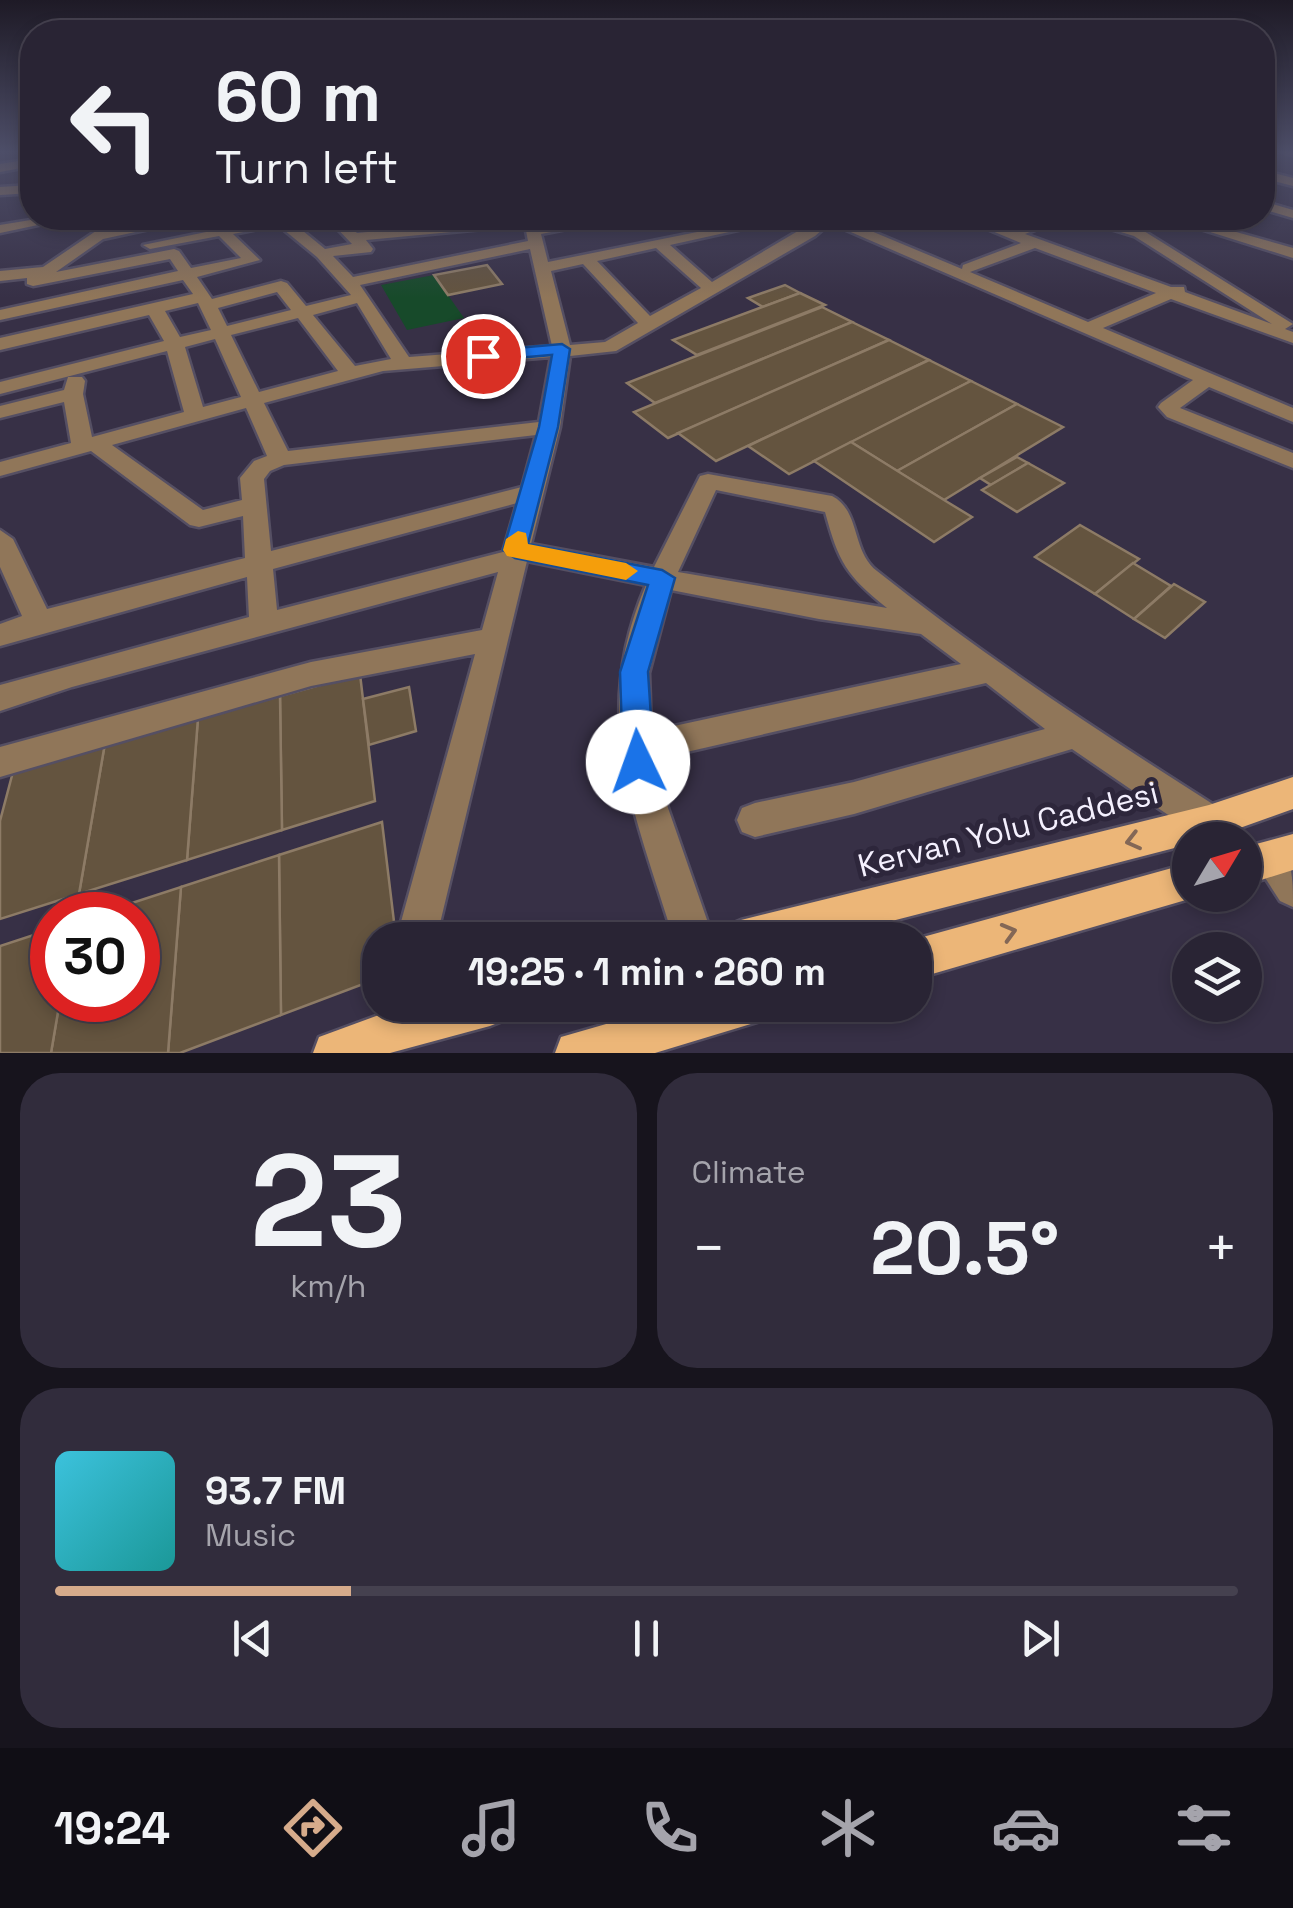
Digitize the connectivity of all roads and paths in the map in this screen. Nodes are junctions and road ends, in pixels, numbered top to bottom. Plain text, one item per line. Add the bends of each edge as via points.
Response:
1 (105, 230) edge
2 (128, 230) edge
3 (232, 230) edge
4 (297, 230) edge
5 (346, 230) edge
6 (417, 230) edge
7 (526, 230) edge
8 (532, 230) edge
9 (751, 230) edge
10 (785, 230) edge
11 (858, 230) edge
12 (876, 230) edge
13 (1001, 230) edge
14 (1024, 230) edge
15 (1125, 230) edge
16 (1133, 230) edge
17 (1148, 230) edge
18 (1215, 230) edge
19 (222, 232) junction
20 (1012, 234) junction
21 (1139, 234) junction
22 (96, 236) junction
23 (764, 236) junction
24 (359, 242) junction
25 (1034, 243) junction
26 (661, 244) junction
27 (1293, 253) edge
28 (322, 254) junction
29 (587, 259) junction
30 (542, 268) junction
31 (969, 268) junction
32 (47, 271) junction
33 (391, 274) junction
34 (0, 276) edge
35 (189, 276) junction
36 (1210, 278) junction
37 (711, 288) junction
38 (356, 290) junction
39 (1172, 292) junction
40 (205, 301) junction
41 (0, 306) edge
42 (154, 310) junction
43 (0, 314) edge
44 (304, 314) junction
45 (648, 324) junction
46 (1094, 326) junction
47 (1293, 329) edge
48 (219, 336) junction
49 (1293, 338) edge
50 (0, 344) edge
51 (175, 345) junction
52 (562, 349) junction
53 (404, 364) junction
54 (76, 372) junction
55 (349, 372) junction
56 (1208, 380) junction
57 (0, 388) edge
58 (73, 394) junction
59 (254, 400) junction
60 (1293, 405) edge
61 (0, 412) edge
62 (195, 416) junction
63 (1293, 416) edge
64 (549, 427) junction
65 (88, 444) junction
66 (280, 459) junction
67 (1293, 461) edge
68 (0, 469) edge
69 (530, 492) junction
70 (254, 506) junction
71 (0, 539) edge
72 (514, 554) junction
73 (259, 563) junction
74 (662, 578) junction
75 (39, 622) junction
76 (927, 624) junction
77 (264, 625) junction
78 (0, 636) edge
79 (492, 639) junction
80 (990, 670) junction
81 (0, 698) edge
82 (1076, 734) junction
83 (638, 748) junction
84 (0, 762) edge
85 (1293, 793) edge
86 (755, 820) dead end
87 (1209, 822) joint
88 (1172, 831) edge
89 (1172, 887) edge
90 (421, 922) edge
91 (688, 922) edge
92 (812, 922) edge
93 (932, 953) edge
94 (423, 1022) edge
95 (688, 1022) edge
96 (395, 1029) edge
97 (335, 1053) edge
98 (578, 1053) edge

1 - 22 street
2 - 22 street
3 - 19 street
4 - 28 street
5 - 24 street
6 - 24 street
7 - 33 street
8 - 30 street
9 - 23 street
10 - 23 street
11 - 46 street
12 - 31 street
13 - 20 street
14 - 20 street
15 - 21 street
16 - 21 street
17 - 21 street
18 - 27 street
19 - 32 street
19 - 35 street via 252,260
20 - 25 street
21 - 36 street
22 - 32 street
23 - 26 street
23 - 37 street
24 - 28 street
24 - 33 street
25 - 31 street
25 - 39 street
26 - 29 street
26 - 37 street
28 - 38 street
29 - 30 street
29 - 45 street
30 - 52 street
31 - 46 street
32 - 34 street
32 - 35 street via 174,254
32 - 41 street
33 - 38 street
35 - 40 street
35 - 43 street
36 - 39 street
36 - 47 street
37 - 45 street
38 - 44 street
38 - 53 street
39 - 46 street
39 - 49 street
40 - 42 street
40 - 44 street via 281,286
40 - 48 street
42 - 50 street
42 - 51 street
44 - 48 street
44 - 55 street
45 - 52 street via 609,347
46 - 56 street
46 - 60 street
48 - 51 street
48 - 59 street
51 - 54 street
51 - 62 street
52 - 53 street
52 - 64 street
53 - 55 street
54 - 57 street
54 - 58 street
55 - 59 street
56 - 63 street
56 - 67 street via 1168,407
58 - 61 street
58 - 65 street
59 - 62 street
59 - 66 street
62 - 65 street
64 - 66 street
64 - 69 street
65 - 68 street
65 - 70 street via 199,519
66 - 70 street via 252,478
69 - 72 street
69 - 73 street
70 - 73 street
71 - 75 street
72 - 74 street
72 - 77 street
72 - 79 street
73 - 75 street
73 - 77 street
74 - 76 street
74 - 76 street via 708,481 727,484 836,508 862,574
74 - 83 street via 634,672
75 - 78 street
76 - 80 street
77 - 81 street
79 - 84 street via 311,674
79 - 90 street
80 - 82 street
80 - 83 street
82 - 86 street
82 - 87 street
83 - 91 street
85 - 87 main road, Kervan Yolu Caddesi
88 -> 92 main road, Kervan Yolu Caddesi
93 -> 89 main road
94 - 96 main road
95 - 98 main road
96 - 97 main road

